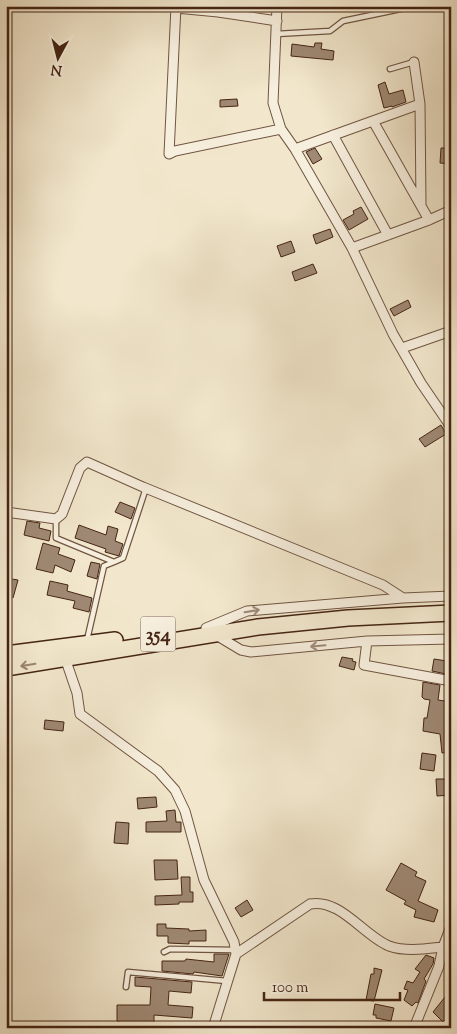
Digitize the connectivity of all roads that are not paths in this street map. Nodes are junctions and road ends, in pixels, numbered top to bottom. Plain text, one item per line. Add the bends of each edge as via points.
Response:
1 (277, 6) edge
2 (415, 6) edge
3 (176, 7) edge
4 (276, 22) junction
5 (276, 34) junction
6 (414, 62) joint
7 (390, 69) dead end
8 (420, 104) junction
9 (373, 121) junction
10 (281, 129) junction
11 (333, 135) junction
12 (295, 149) junction
13 (421, 204) junction
14 (451, 210) edge
15 (429, 220) junction
16 (388, 235) junction
17 (352, 248) junction
18 (451, 331) edge
19 (402, 348) junction
20 (450, 425) edge
21 (146, 488) junction
22 (6, 512) edge
23 (56, 519) junction
24 (114, 562) junction
25 (451, 596) edge
26 (403, 598) junction
27 (443, 614) edge
28 (210, 630) junction
29 (451, 639) edge
30 (367, 641) junction
31 (86, 645) junction
32 (6, 654) edge
33 (64, 654) junction
34 (6, 668) edge
35 (451, 681) edge
36 (451, 926) edge
37 (443, 947) junction
38 (164, 952) dead end
39 (236, 952) junction
40 (227, 981) junction
41 (126, 987) dead end
42 (213, 1028) edge
43 (414, 1028) edge

1 - 4 street
2 - 5 lane via 343,21 330,31
3 - 4 street
3 - 10 street via 169,154
4 - 5 street
5 - 10 street via 274,102
6 - 7 lane
6 - 8 street
8 - 9 street
8 - 13 street
9 - 11 street
9 - 13 street
10 - 12 street
11 - 12 street
11 - 16 street
12 - 17 street
13 - 15 street
14 - 15 street
15 - 16 street
16 - 17 street
17 - 19 street
18 - 19 street
19 - 20 street
21 - 23 street via 87,462 80,468 62,514
21 - 24 lane via 123,558
21 - 26 street via 383,585
22 - 23 street
23 - 24 lane via 56,538
24 - 31 lane via 104,566
25 - 26 street
28 -> 26 street via 247,611
27 - 28 highway, 354 via 250,623
30 -> 28 street via 251,652 241,650
28 - 31 highway, 354
28 - 33 highway, 354
29 - 30 street
30 - 35 street via 364,665
31 - 33 highway, 354
32 - 33 highway, 354
33 -> 34 highway, 354
33 - 39 street via 77,693 80,714 158,771 175,790 185,811 204,880
36 - 37 street
37 - 39 street via 402,950 388,945 332,906 319,902 310,904
37 - 43 street via 439,966
38 - 39 lane via 170,949
39 - 40 street
40 - 41 lane via 128,972
40 - 42 street

